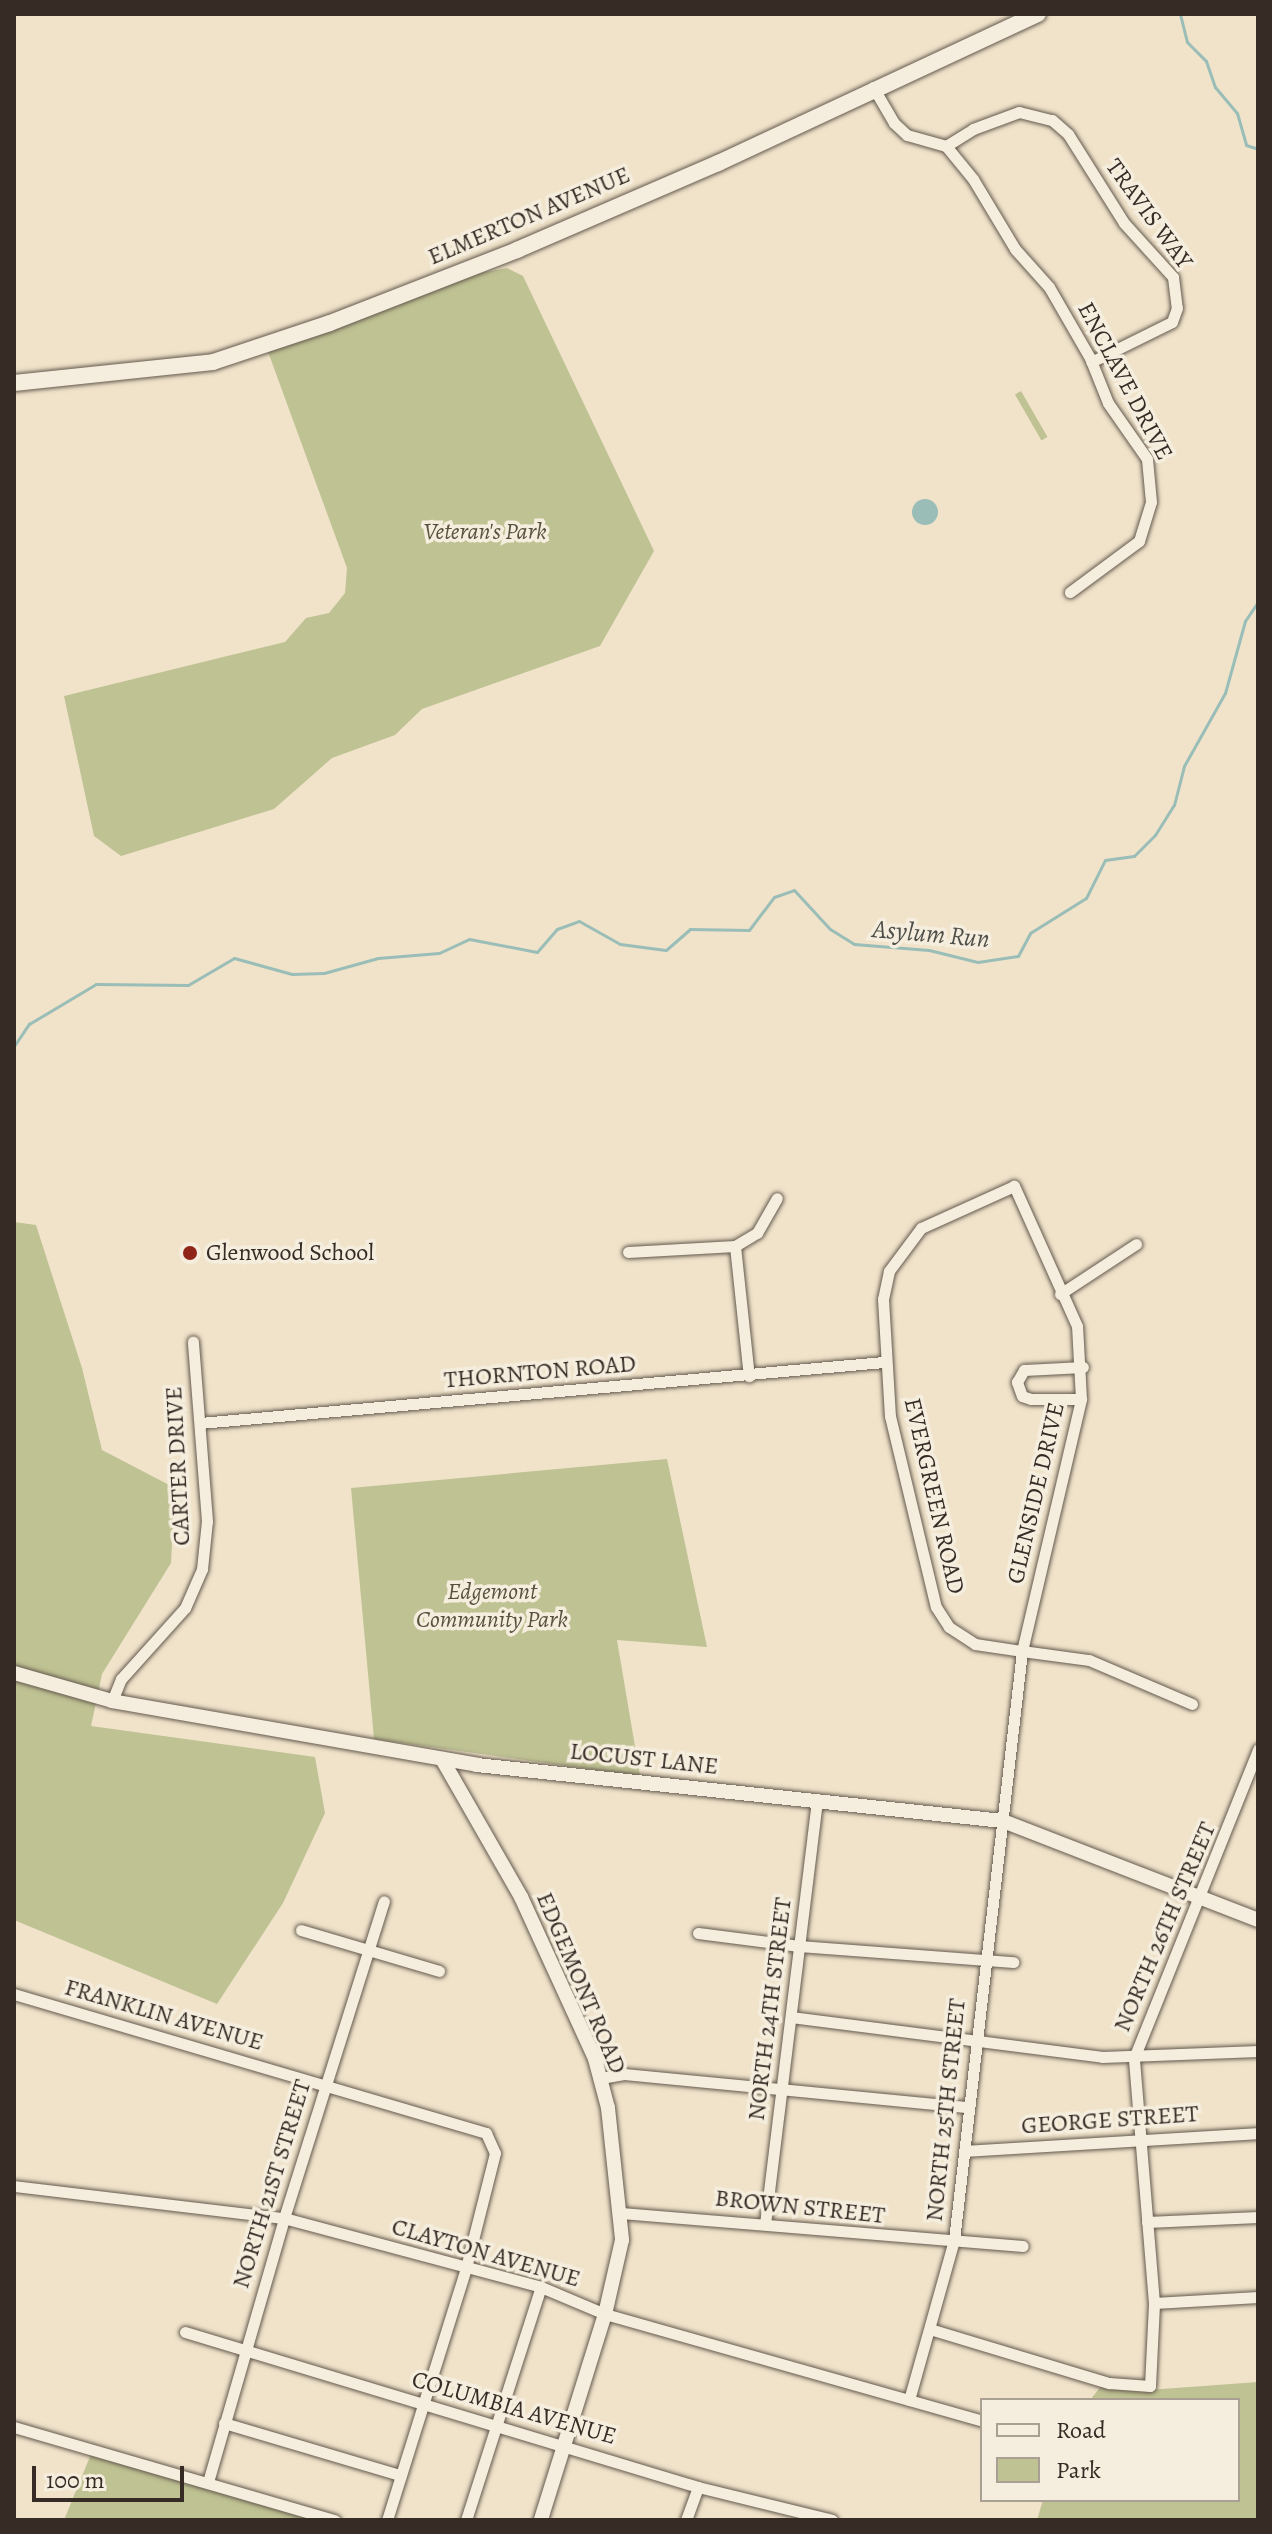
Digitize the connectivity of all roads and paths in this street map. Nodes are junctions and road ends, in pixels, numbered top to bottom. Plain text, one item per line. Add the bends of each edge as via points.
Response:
1 (1038, 14) edge
2 (873, 87) junction
3 (946, 146) junction
4 (1091, 362) junction
5 (14, 383) edge
6 (1070, 592) dead end
7 (1014, 1186) joint
8 (777, 1198) dead end
9 (1136, 1244) dead end
10 (735, 1246) junction
11 (628, 1252) dead end
12 (1060, 1294) junction
13 (193, 1342) dead end
14 (883, 1362) junction
15 (1083, 1367) junction
16 (749, 1376) junction
17 (1081, 1399) junction
18 (200, 1423) junction
19 (1022, 1651) junction
20 (14, 1673) edge
21 (112, 1701) junction
22 (1192, 1704) dead end
23 (1258, 1753) edge
24 (442, 1759) junction
25 (817, 1799) junction
26 (1003, 1821) junction
27 (1201, 1896) junction
28 (384, 1901) dead end
29 (1258, 1920) edge
30 (301, 1930) dead end
31 (698, 1933) dead end
32 (799, 1946) junction
33 (368, 1947) junction
34 (1013, 1962) dead end
35 (984, 1963) junction
36 (439, 1971) dead end
37 (14, 1994) edge
38 (791, 2017) junction
39 (977, 2040) junction
40 (1258, 2051) edge
41 (1134, 2058) junction
42 (601, 2078) junction
43 (325, 2084) junction
44 (784, 2088) junction
45 (968, 2107) junction
46 (1258, 2133) edge
47 (1139, 2140) junction
48 (965, 2151) junction
49 (14, 2186) edge
50 (621, 2213) junction
51 (1258, 2217) edge
52 (284, 2218) junction
53 (1147, 2222) junction
54 (765, 2224) junction
55 (954, 2240) junction
56 (1023, 2246) dead end
57 (466, 2268) junction
58 (541, 2287) junction
59 (1258, 2297) edge
60 (1154, 2303) junction
61 (605, 2314) junction
62 (933, 2330) junction
63 (185, 2332) dead end
64 (244, 2350) junction
65 (909, 2400) junction
66 (420, 2403) junction
67 (980, 2420) edge
68 (224, 2423) junction
69 (494, 2423) junction
70 (14, 2427) edge
71 (566, 2444) junction
72 (400, 2475) junction
73 (208, 2482) junction
74 (698, 2487) junction
75 (335, 2520) edge
76 (387, 2520) edge
77 (466, 2520) edge
78 (541, 2520) edge
79 (686, 2520) edge
80 (832, 2520) edge

1 - 2 main road, ELMERTON AVENUE
2 - 3 street via 882,107 907,135
2 - 5 main road, ELMERTON AVENUE via 718,163 330,323 213,362
3 - 4 street, ENCLAVE DRIVE via 973,179 1015,249 1049,287
3 - 4 street, TRAVIS WAY via 1019,112 1052,120 1068,134 1124,223 1173,277 1177,308 1172,322
4 - 6 street, ENCLAVE DRIVE via 1108,403 1147,459 1151,502 1139,541
7 - 12 street, GLENSIDE DRIVE
7 - 14 street, EVERGREEN ROAD via 921,1228 902,1249 889,1271 883,1299
8 - 10 street via 757,1233
9 - 12 street
10 - 11 street
10 - 16 street
12 - 15 street, GLENSIDE DRIVE via 1077,1326
13 - 18 street, CARTER DRIVE
14 - 16 street, THORNTON ROAD
14 - 19 street, EVERGREEN ROAD via 890,1416 936,1607 949,1627 975,1644
15 - 17 street, GLENSIDE DRIVE
15 - 17 street via 1024,1370 1017,1382 1022,1396 1031,1399
16 - 18 street, THORNTON ROAD
17 - 19 street, GLENSIDE DRIVE
18 - 21 street, CARTER DRIVE via 207,1521 202,1569 185,1608 121,1679
19 - 22 street, EVERGREEN ROAD via 1089,1660
19 - 26 street, GLENSIDE DRIVE
20 - 21 street, LOCUST LANE
21 - 24 street, LOCUST LANE
23 - 27 street, NORTH 26TH STREET
24 - 25 street, LOCUST LANE
24 - 42 street, EDGEMONT ROAD via 521,1897
25 - 26 street, LOCUST LANE
25 - 32 street, NORTH 24TH STREET
26 - 27 street, LOCUST LANE
26 - 35 street, NORTH 25TH STREET
27 - 29 street, LOCUST LANE
27 - 41 street, NORTH 26TH STREET
28 - 33 street, NORTH 21ST STREET
30 - 33 street
31 - 32 street
32 - 35 street
32 - 38 street, NORTH 24TH STREET
33 - 36 street
33 - 43 street, NORTH 21ST STREET
34 - 35 street
35 - 39 street, NORTH 25TH STREET
37 - 43 street, FRANKLIN AVENUE
38 - 39 street
38 - 44 street, NORTH 24TH STREET
39 - 41 street
39 - 45 street, NORTH 25TH STREET
40 - 41 street
41 - 47 street, NORTH 26TH STREET
42 - 44 street via 624,2074
42 - 50 street, EDGEMONT ROAD
43 - 52 street, NORTH 21ST STREET
43 - 57 street, FRANKLIN AVENUE via 486,2133 495,2153
44 - 45 street
44 - 54 street, NORTH 24TH STREET
45 - 48 street, NORTH 25TH STREET
46 - 47 street, GEORGE STREET
47 - 48 street, GEORGE STREET
47 - 53 street, NORTH 26TH STREET
48 - 55 street, NORTH 25TH STREET
49 - 52 street, CLAYTON AVENUE
50 - 54 street, BROWN STREET
50 - 61 street, EDGEMONT ROAD via 622,2240
51 - 53 street
52 - 57 street, CLAYTON AVENUE
52 - 64 street, NORTH 21ST STREET
53 - 60 street, NORTH 26TH STREET
54 - 55 street, BROWN STREET
55 - 56 street, BROWN STREET
55 - 62 street, NORTH 25TH STREET
57 - 58 street, CLAYTON AVENUE
57 - 66 street
58 - 61 street, CLAYTON AVENUE
58 - 69 street
59 - 60 street
60 - 62 street, NORTH 26TH STREET via 1150,2386 1109,2383
61 - 65 street, CLAYTON AVENUE
61 - 71 street, EDGEMONT ROAD
62 - 65 street, NORTH 25TH STREET
63 - 64 street, COLUMBIA AVENUE
64 - 66 street, COLUMBIA AVENUE
64 - 68 street, NORTH 21ST STREET
65 - 67 street, CLAYTON AVENUE
66 - 69 street, COLUMBIA AVENUE
66 - 72 street
68 - 72 street
68 - 73 street, NORTH 21ST STREET
69 - 71 street, COLUMBIA AVENUE
69 - 77 street
70 - 73 street
71 - 74 street, COLUMBIA AVENUE
71 - 78 street, EDGEMONT ROAD
72 - 76 street
73 - 75 street
74 - 79 street
74 - 80 street, COLUMBIA AVENUE

